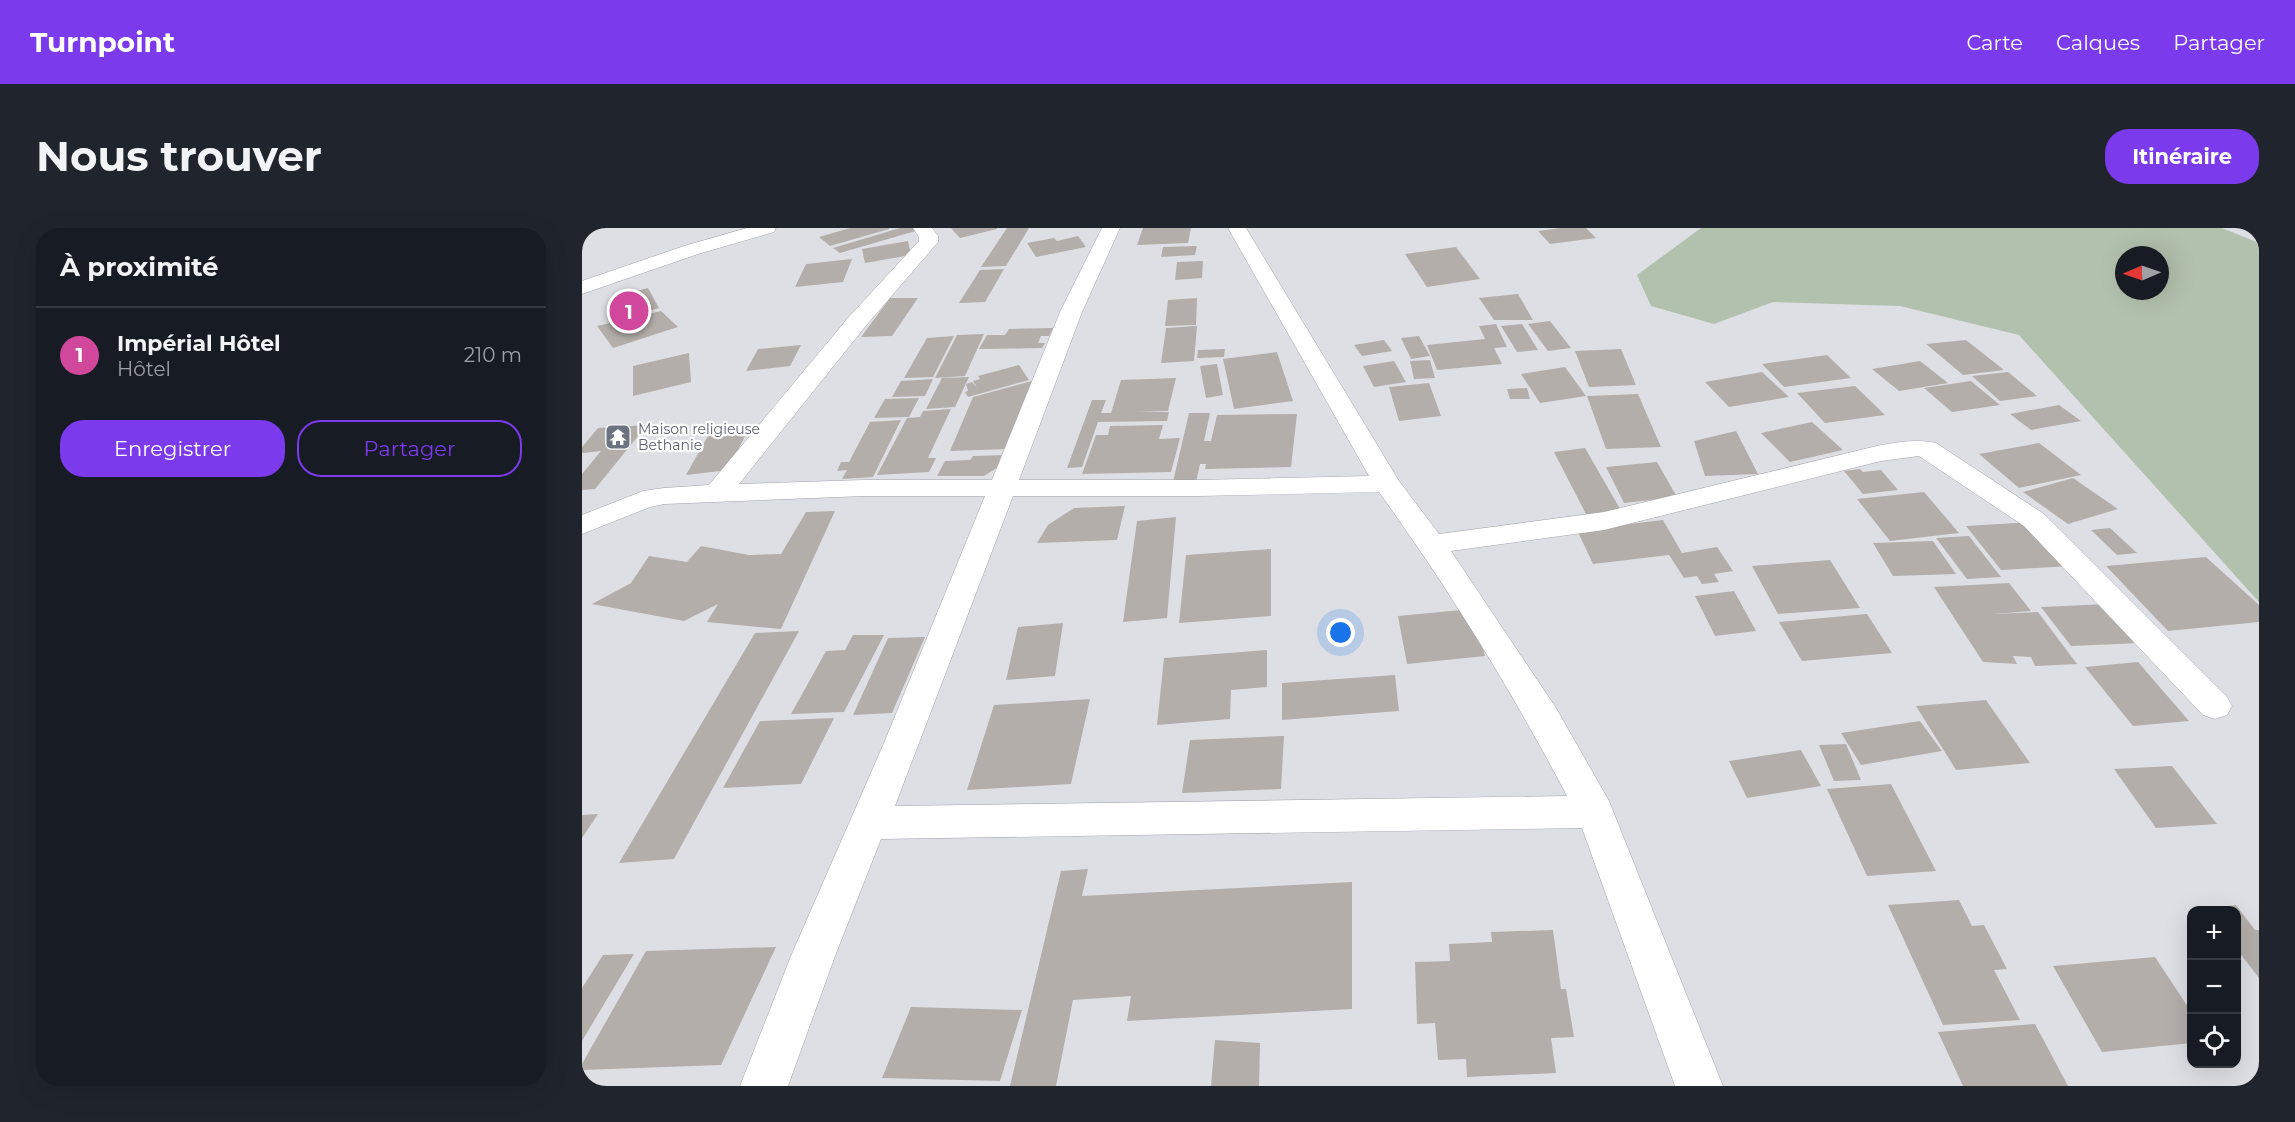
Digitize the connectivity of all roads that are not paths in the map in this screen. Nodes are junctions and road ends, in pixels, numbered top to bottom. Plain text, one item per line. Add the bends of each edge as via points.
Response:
1 (767, 228) edge
2 (921, 228) edge
3 (1111, 228) edge
4 (1237, 228) edge
5 (582, 288) edge
6 (1387, 484) junction
7 (1002, 489) junction
8 (717, 493) junction
9 (582, 525) edge
10 (1432, 544) junction
11 (2215, 706) dead end
12 (1595, 812) junction
13 (868, 823) junction
14 (764, 1086) edge
15 (1699, 1086) edge

1 - 5 street
2 - 8 street via 929,236 928,242
3 - 7 street via 1071,312
4 - 6 street
6 - 7 street
6 - 10 street
7 - 8 street
7 - 13 street
8 - 9 street via 643,500
10 - 11 street via 1604,521 1881,453 1915,447 1927,449 2034,519
10 - 12 street via 1544,718
12 - 13 street
12 - 15 street
13 - 14 street

